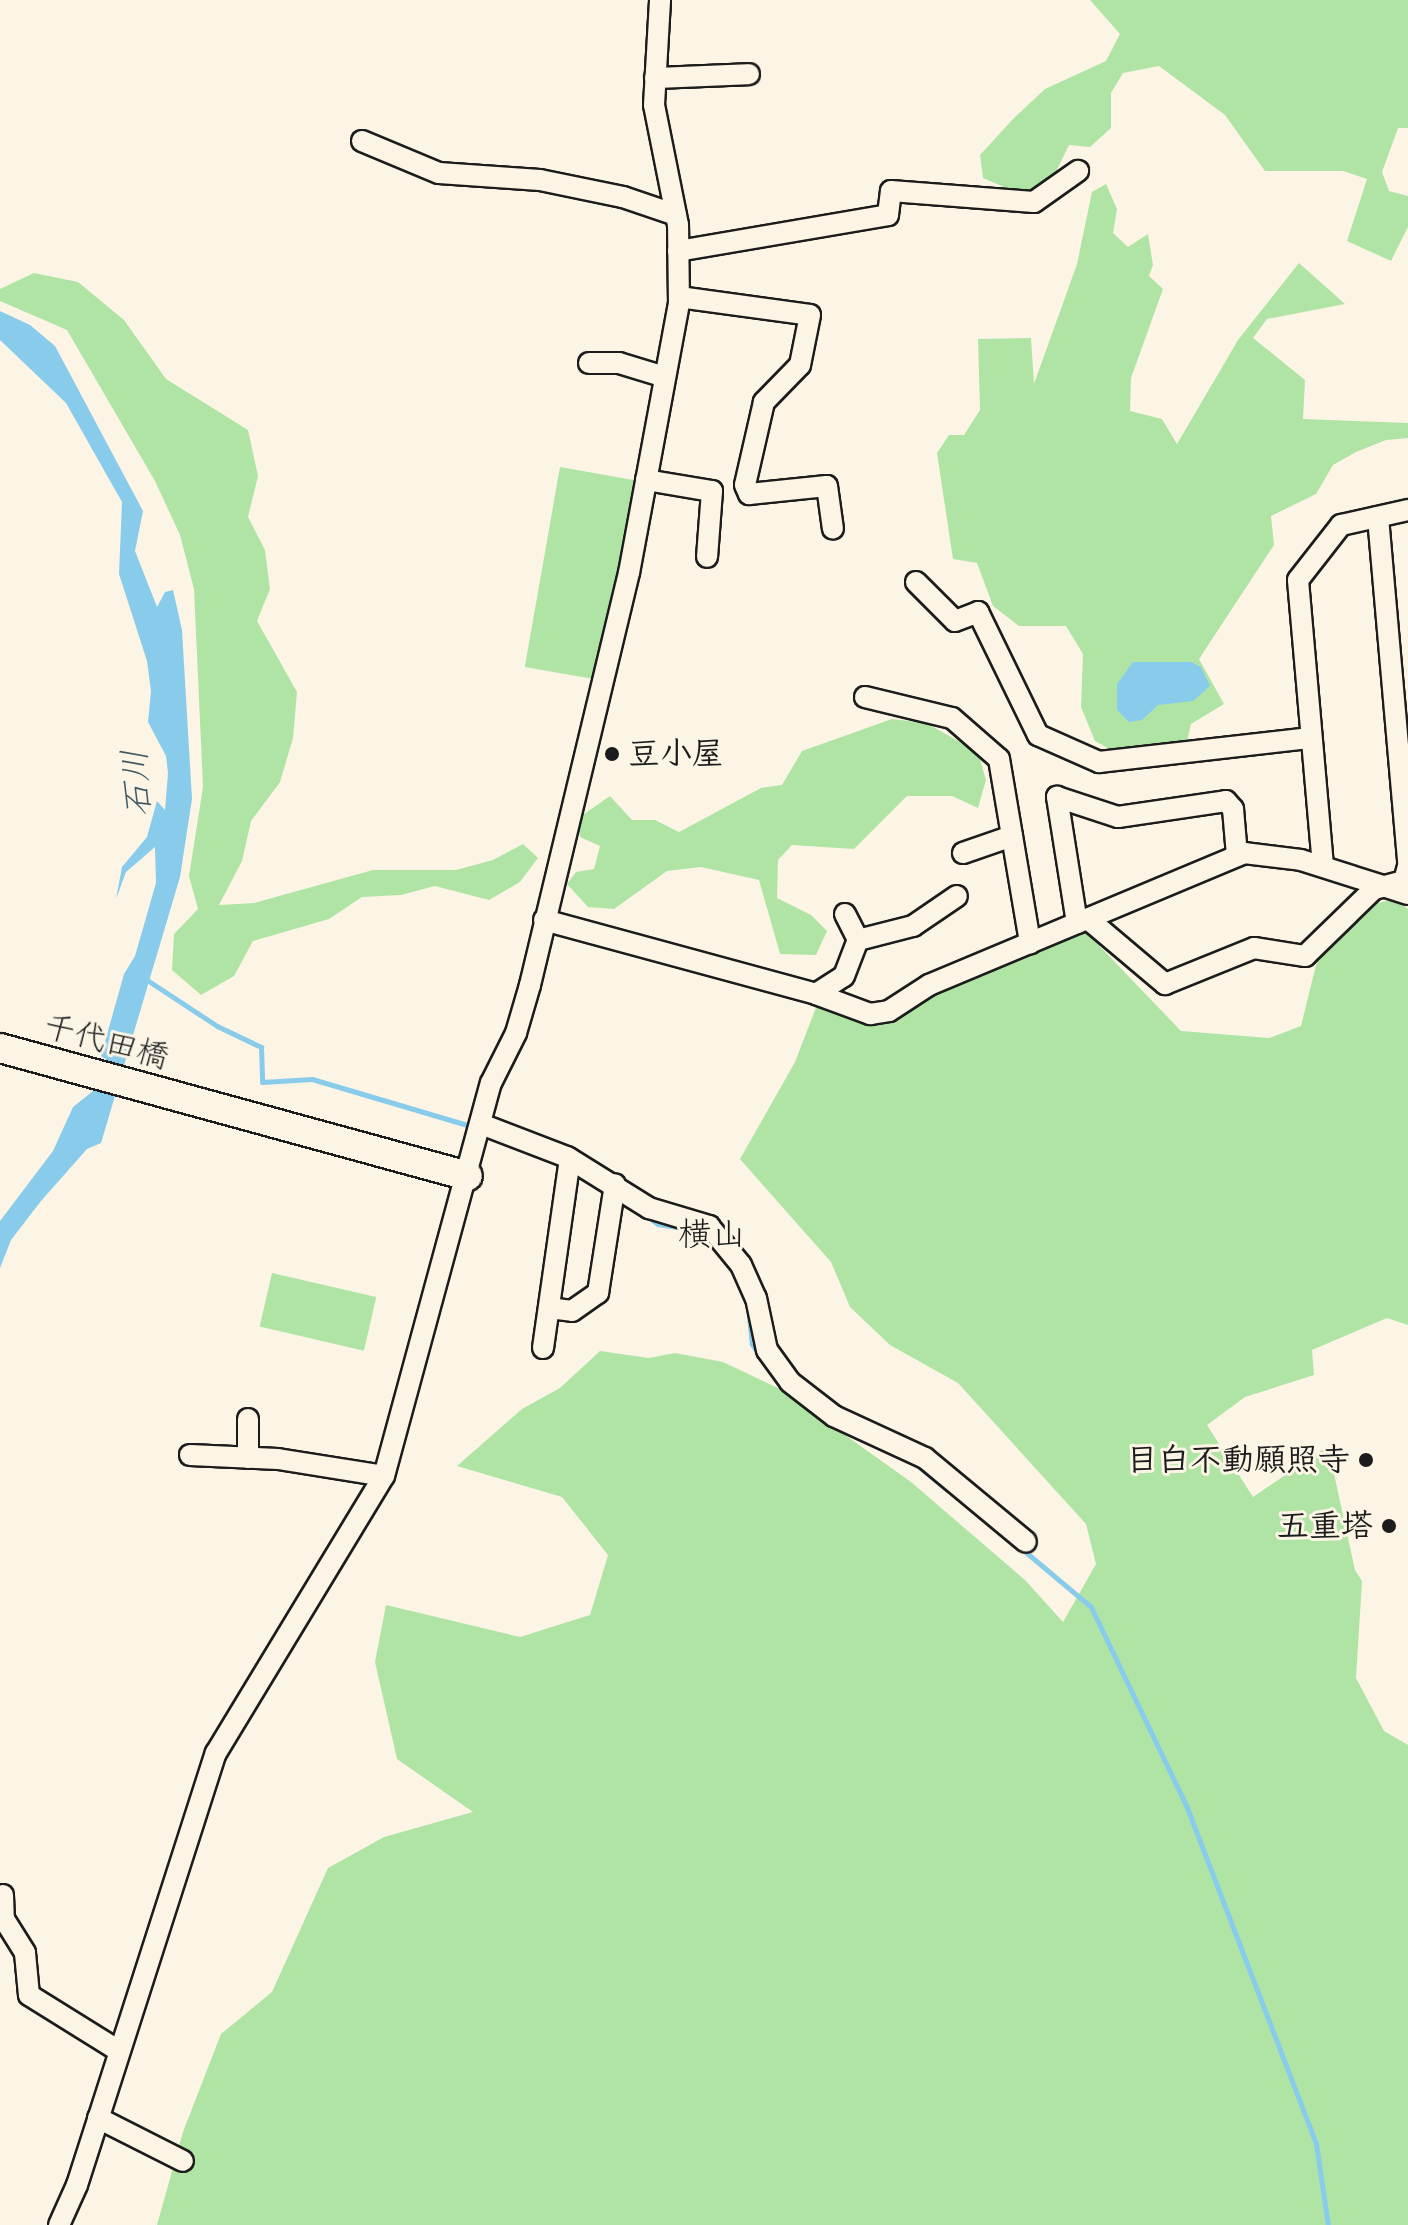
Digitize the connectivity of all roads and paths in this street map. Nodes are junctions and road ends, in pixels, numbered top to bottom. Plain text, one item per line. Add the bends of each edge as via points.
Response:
1 (660, 0) edge
2 (749, 74) dead end
3 (655, 78) junction
4 (362, 141) dead end
5 (1078, 171) dead end
6 (676, 215) junction
7 (678, 251) junction
8 (679, 297) junction
9 (589, 363) dead end
10 (665, 377) junction
11 (646, 480) junction
12 (1408, 510) edge
13 (1378, 517) junction
14 (833, 529) dead end
15 (707, 557) dead end
16 (916, 582) dead end
17 (865, 697) dead end
18 (1311, 738) junction
19 (1012, 836) junction
20 (963, 853) dead end
21 (1237, 856) junction
22 (1408, 858) edge
23 (1323, 866) junction
24 (1387, 885) junction
25 (1408, 894) edge
26 (957, 896) dead end
27 (845, 914) dead end
28 (544, 920) junction
29 (1082, 921) junction
30 (858, 940) junction
31 (1030, 943) junction
32 (816, 994) junction
33 (0, 1048) edge
34 (481, 1124) junction
35 (570, 1159) junction
36 (468, 1176) junction
37 (615, 1184) junction
38 (549, 1308) junction
39 (543, 1348) dead end
40 (248, 1419) dead end
41 (190, 1455) dead end
42 (248, 1458) junction
43 (384, 1476) junction
44 (1026, 1542) dead end
45 (3, 1895) dead end
46 (119, 2051) junction
47 (98, 2118) junction
48 (183, 2161) dead end
49 (59, 2225) edge

1 - 3 street
2 - 3 street
3 - 6 street via 654,105
4 - 6 street via 439,173 540,180 613,194
5 - 7 street via 1034,202 891,191 888,215
6 - 7 street
7 - 8 street
8 - 10 street
8 - 14 street via 810,315 800,365 764,402 745,485 749,494 827,486
9 - 10 street via 619,363
10 - 11 street
11 - 15 street via 712,491
11 - 28 street via 605,678
12 - 13 street
13 - 18 street via 1341,525 1298,580
13 - 22 street
16 - 18 street via 955,621 978,612 1038,735 1099,762 1121,764
17 - 19 street via 952,718 979,740 999,759
18 - 23 street
19 - 20 street
19 - 31 street
21 - 23 street
21 - 29 street
21 - 29 street via 1233,809 1226,801 1118,817 1057,797
22 - 24 street via 1404,881
23 - 24 street
24 - 25 street
24 - 29 street via 1374,889 1305,956 1254,948 1165,984
26 - 30 street via 913,926
27 - 30 street
28 - 32 street
28 - 34 street via 516,1033 491,1083
29 - 31 street
30 - 32 street via 844,976
31 - 32 street via 929,985 889,1011 870,1014
33 - 36 street, 千代田橋
34 - 35 street
34 - 36 street
35 - 37 street
35 - 38 street
36 - 43 street
37 - 38 street via 598,1293 572,1311
37 - 44 street via 649,1208 709,1226 725,1241 756,1298 767,1350 790,1382 834,1416 925,1458
38 - 39 street
40 - 42 street
41 - 42 street
42 - 43 street
43 - 46 street via 216,1753
45 - 46 street via 4,1919 25,1953 29,1995
46 - 47 street
47 - 48 street
47 - 49 street

